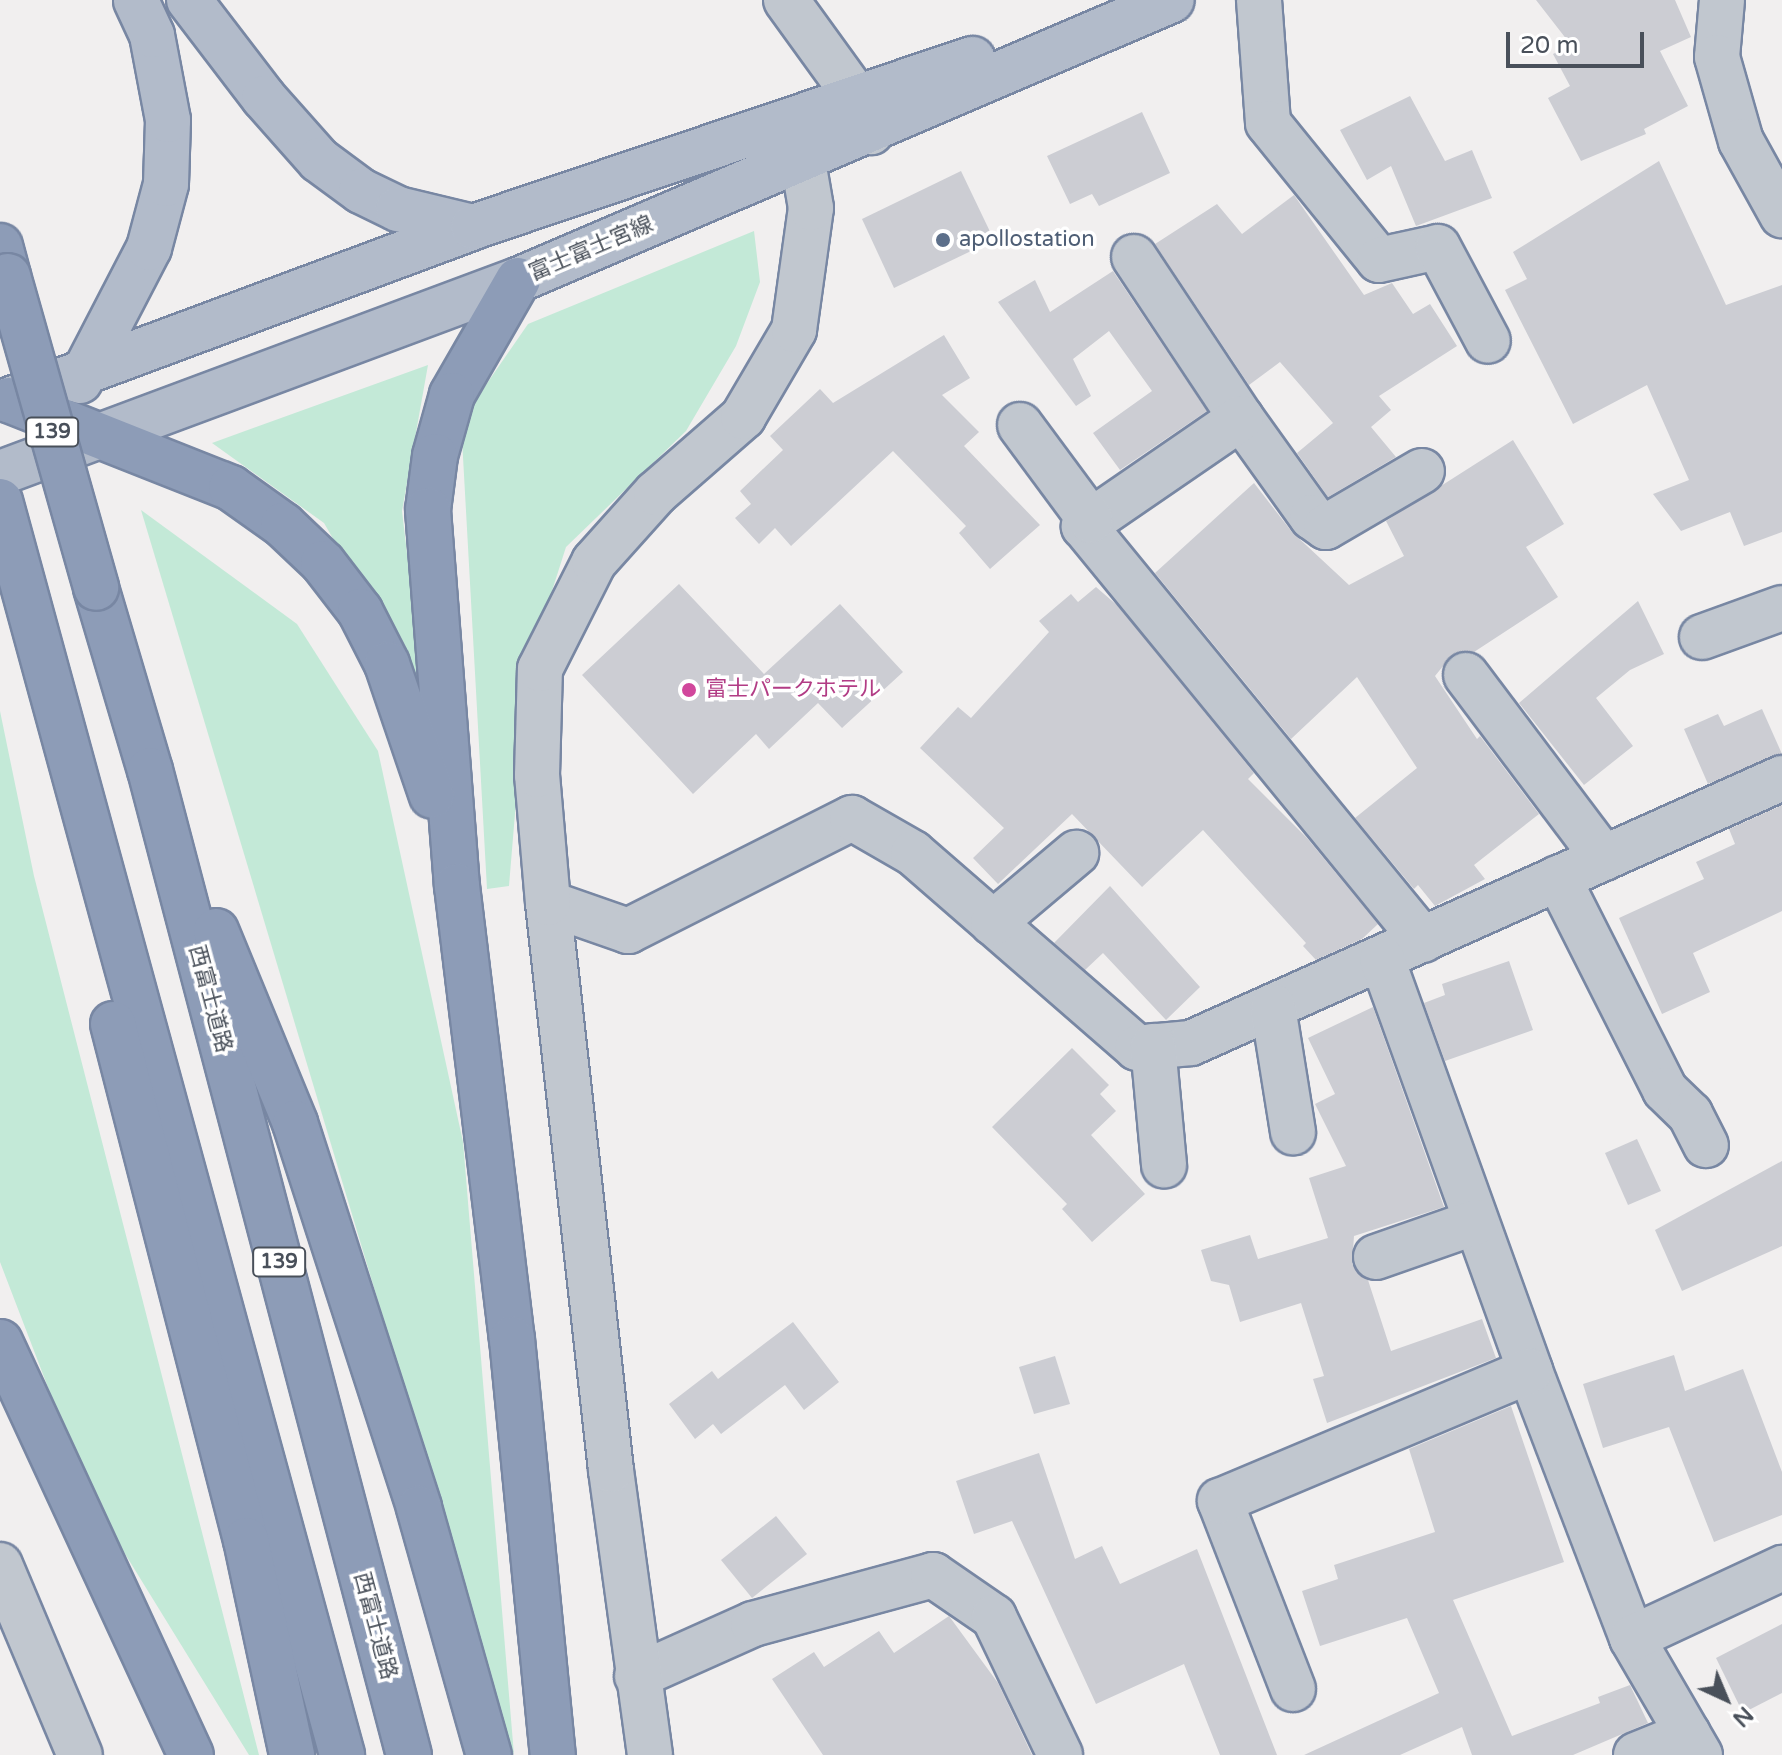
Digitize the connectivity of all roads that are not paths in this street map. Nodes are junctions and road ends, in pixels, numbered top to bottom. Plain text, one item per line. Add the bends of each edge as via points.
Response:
1 (136, 0) edge
2 (189, 0) edge
3 (786, 0) edge
4 (1147, 0) edge
5 (1172, 0) edge
6 (1259, 0) edge
7 (1722, 0) edge
8 (864, 115) junction
9 (788, 121) junction
10 (803, 161) junction
11 (1782, 215) edge
12 (473, 227) junction
13 (1134, 257) dead end
14 (4, 261) edge
15 (518, 280) junction
16 (1488, 341) dead end
17 (86, 370) junction
18 (3, 405) edge
19 (58, 418) junction
20 (1241, 418) junction
21 (1020, 425) dead end
22 (103, 435) junction
23 (10, 461) edge
24 (1422, 471) dead end
25 (0, 501) edge
26 (1091, 521) junction
27 (1782, 608) edge
28 (1702, 637) dead end
29 (1466, 675) dead end
30 (150, 770) junction
31 (1782, 778) edge
32 (77, 793) junction
33 (1076, 853) dead end
34 (1604, 858) junction
35 (1558, 878) junction
36 (457, 886) junction
37 (548, 903) junction
38 (993, 923) junction
39 (1423, 940) junction
40 (1382, 959) junction
41 (1273, 1007) junction
42 (1153, 1046) junction
43 (1293, 1132) dead end
44 (1706, 1145) dead end
45 (1164, 1165) dead end
46 (1476, 1222) junction
47 (1376, 1257) dead end
48 (0, 1342) edge
49 (1530, 1371) junction
50 (0, 1565) edge
51 (1782, 1568) edge
52 (1632, 1638) junction
53 (637, 1676) junction
54 (1293, 1689) dead end
55 (1694, 1744) edge
56 (80, 1755) edge
57 (191, 1755) edge
58 (292, 1755) edge
59 (342, 1755) edge
60 (409, 1755) edge
61 (489, 1755) edge
62 (553, 1755) edge
63 (650, 1755) edge
64 (1060, 1755) edge
65 (1636, 1755) edge

1 - 17 main road via 152,35 168,120 166,184 149,248
2 - 12 main road via 319,160 361,191 398,209
3 - 8 street
4 - 8 main road, 富士富士宮線
5 - 8 main road, 富士富士宮線
6 - 16 street via 1268,123 1379,260 1438,247
7 - 11 street via 1717,57 1741,141
8 - 9 main road, 富士富士宮線
8 - 10 main road, 富士富士宮線
9 - 10 street
9 - 12 main road, 富士富士宮線
10 - 15 main road, 富士富士宮線
10 - 37 street via 811,208 794,330 743,417 656,493 594,562 540,669 537,775
12 - 17 main road, 富士富士宮線
13 - 20 street
14 - 30 highway, 西富士道路 / 139, bridge
15 - 22 main road, 富士富士宮線
15 - 36 highway via 452,395 435,456 428,510
17 - 18 main road, 富士富士宮線
17 - 19 main road
18 - 19 highway
19 - 22 highway
19 - 23 main road
20 - 24 street via 1312,517 1326,527
20 - 26 street
21 - 26 street
22 - 23 main road, 富士富士宮線
22 - 36 highway via 231,488 283,525 323,563 360,611 387,664
25 - 32 highway
26 - 39 street via 1084,526
27 - 28 street
29 - 34 street
30 - 60 highway, 西富士道路 / 139
30 - 61 highway via 295,1123 419,1508
31 - 34 street
32 - 58 highway via 114,1032 246,1540
32 - 59 highway via 237,1357
33 - 38 street
34 - 35 street
35 - 39 street
35 - 44 street via 1665,1090 1690,1114
36 - 62 highway via 512,1339
37 - 38 street via 628,931 852,818 913,853
37 - 53 street
38 - 42 street via 1137,1048
39 - 40 street
40 - 41 street
40 - 46 street
41 - 42 street via 1191,1043
41 - 43 street
42 - 45 street
46 - 47 street
46 - 49 street
48 - 57 highway
49 - 52 street
49 - 54 street via 1220,1501
50 - 56 street
51 - 52 street
52 - 55 street
53 - 63 street
53 - 64 street via 753,1624 933,1575 994,1617
55 - 65 street

